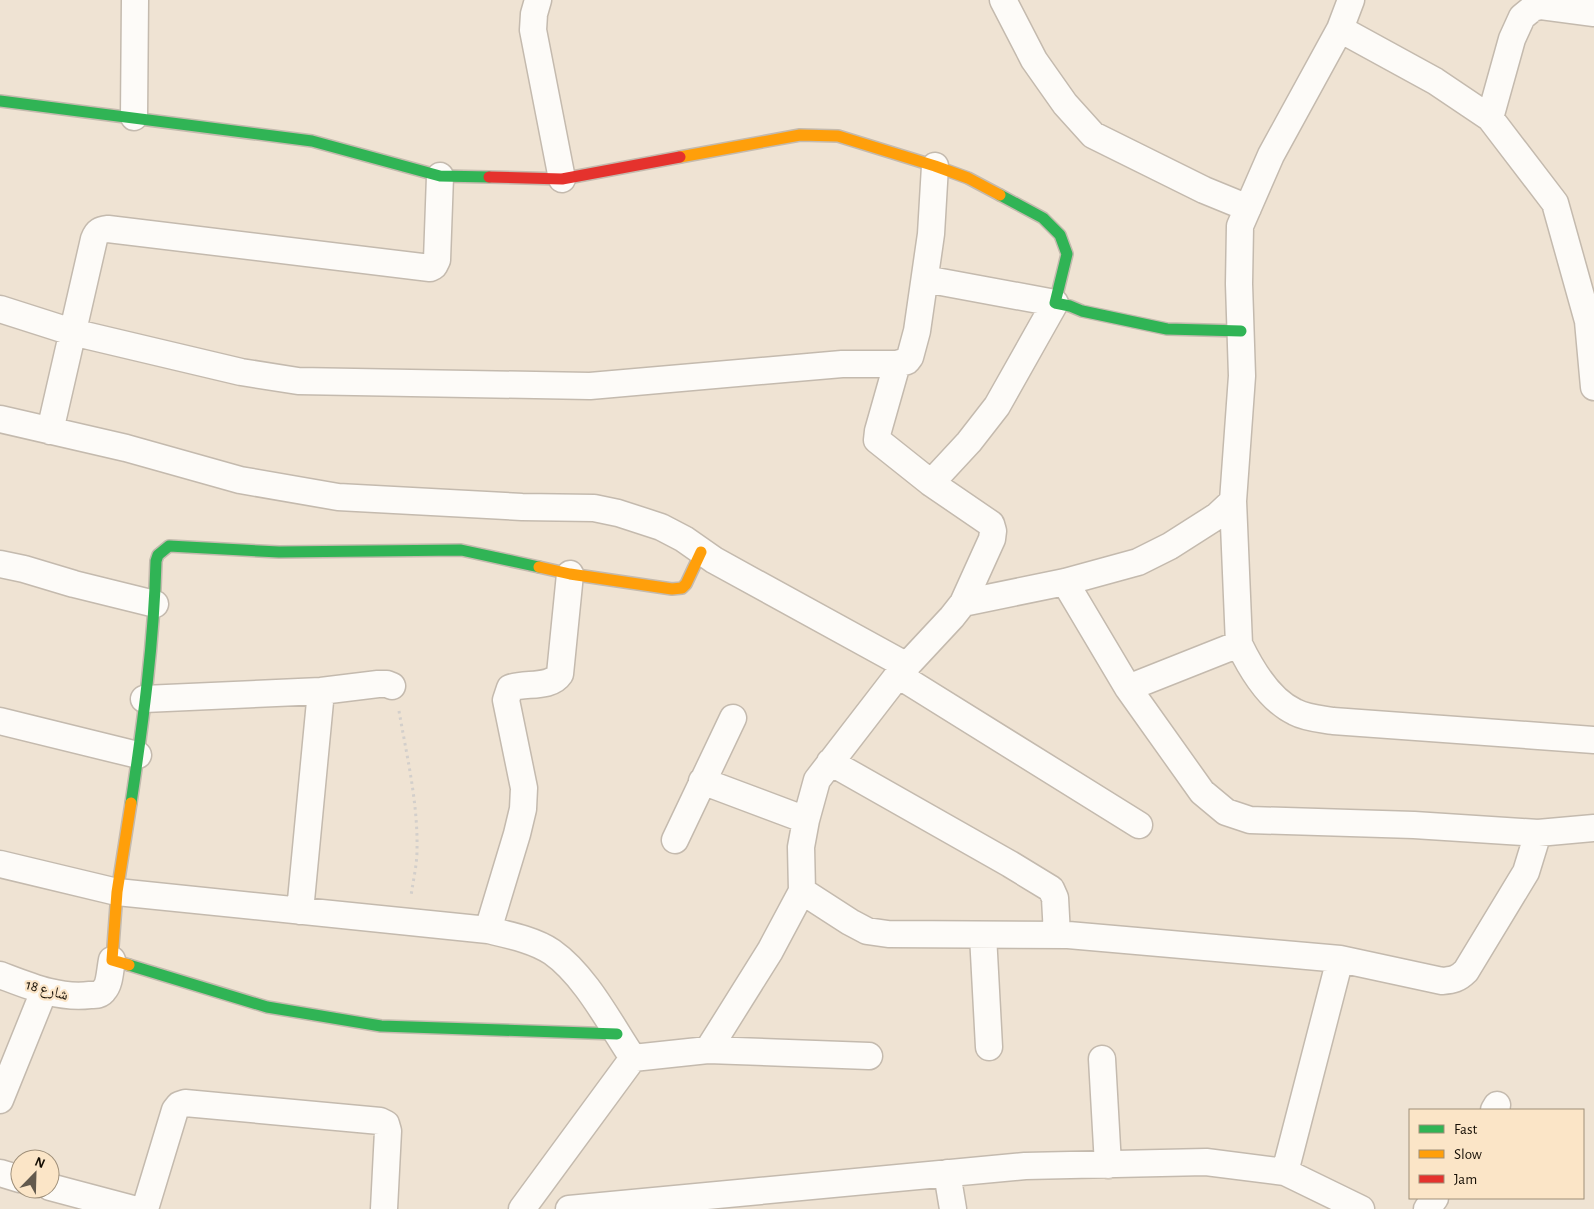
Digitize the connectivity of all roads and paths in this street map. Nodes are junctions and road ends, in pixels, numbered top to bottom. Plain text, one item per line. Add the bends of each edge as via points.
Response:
1 (135, 0) edge
2 (538, 0) edge
3 (1003, 0) edge
4 (1352, 0) edge
5 (1594, 13) edge
6 (1340, 29) junction
7 (0, 101) edge
8 (134, 117) junction
9 (1490, 118) junction
10 (935, 166) junction
11 (440, 176) junction
12 (562, 179) junction
13 (1248, 208) junction
14 (925, 279) junction
15 (1055, 303) junction
16 (0, 309) edge
17 (1241, 331) junction
18 (72, 332) junction
19 (897, 364) junction
20 (1594, 387) edge
21 (0, 419) edge
22 (50, 431) junction
23 (932, 483) junction
24 (1233, 501) junction
25 (701, 552) junction
26 (0, 564) edge
27 (570, 574) junction
28 (1065, 582) junction
29 (963, 603) junction
30 (155, 604) junction
31 (1239, 644) junction
32 (902, 670) junction
33 (392, 686) joint
34 (1128, 688) junction
35 (321, 691) junction
36 (144, 699) junction
37 (733, 718) dead end
38 (0, 721) edge
39 (1594, 740) edge
40 (138, 755) junction
41 (830, 762) junction
42 (702, 782) junction
43 (806, 820) junction
44 (1139, 825) dead end
45 (1594, 828) edge
46 (1538, 833) junction
47 (675, 840) dead end
48 (0, 864) edge
49 (802, 891) junction
50 (117, 892) junction
51 (300, 911) junction
52 (408, 921) junction
53 (488, 930) junction
54 (982, 935) junction
55 (1057, 935) junction
56 (1340, 959) junction
57 (112, 960) junction
58 (0, 975) edge
59 (44, 990) junction
60 (617, 1034) junction
61 (989, 1047) dead end
62 (708, 1050) junction
63 (869, 1056) dead end
64 (633, 1058) junction
65 (1102, 1059) dead end
66 (0, 1100) edge
67 (1108, 1165) junction
68 (1285, 1172) junction
69 (947, 1173) junction
70 (60, 1190) edge
71 (1351, 1207) edge
72 (133, 1209) edge
73 (144, 1209) edge
74 (384, 1209) edge
75 (522, 1209) edge
76 (569, 1209) edge
77 (953, 1209) edge

1 - 8 street
2 - 12 street via 533,30
3 - 13 street via 1034,60 1065,104 1093,135
4 - 6 street
5 - 9 street via 1541,6 1522,17 1512,39
6 - 9 street via 1435,81
6 - 13 street via 1271,154
7 - 8 street
8 - 11 street via 312,141
9 - 20 street via 1555,203 1588,321
10 - 12 street via 838,136 800,135
10 - 14 street
10 - 15 street via 968,178 1019,205 1042,218 1060,235 1067,254
11 - 12 street
11 - 18 street via 437,260 430,268 100,230 94,239
13 - 17 street via 1240,226
14 - 15 street
14 - 19 street via 910,357
15 - 17 street via 1167,329
15 - 23 street via 997,406 970,442
16 - 18 street
17 - 24 street via 1242,376
18 - 19 street via 241,372 298,381 590,386 842,364
18 - 22 street
19 - 23 street via 877,440
21 - 22 street
22 - 25 street via 126,448 240,480 338,497 602,510 661,526
23 - 29 street via 991,524 993,531
24 - 28 street via 1217,516 1138,562
24 - 31 street
25 - 27 street via 682,588
25 - 32 street
26 - 30 street
27 - 30 street via 461,550 279,552 169,546 158,555 156,562
27 - 53 street via 560,674 552,682 516,686 507,694 524,788 517,834
28 - 29 street
28 - 34 street
29 - 32 street
30 - 36 street
31 - 34 street
31 - 39 street via 1249,665 1275,698 1295,713 1333,721
32 - 41 street
32 - 44 street
33 - 35 street via 378,684
33 - 52 path via 413,787 416,826 417,851
34 - 46 street via 1202,792 1226,812 1250,820
35 - 36 street
35 - 51 street
36 - 40 street
37 - 42 street
38 - 40 street
40 - 50 street
41 - 43 street via 817,780
41 - 55 street via 1051,889 1055,898
42 - 43 street
42 - 47 street
43 - 49 street via 801,847
45 - 46 street
46 - 56 street via 1526,872 1458,979 1442,981
48 - 50 street
49 - 54 street via 868,930 911,935
49 - 62 street via 770,951
50 - 51 street
50 - 57 street
51 - 52 street
52 - 53 street
53 - 60 street via 518,937 551,952 576,973
54 - 55 street
54 - 61 street
55 - 56 street
56 - 68 street
57 - 59 street, شارع 18 via 106,988 100,994 76,997
57 - 60 street via 267,1006 363,1023
58 - 59 street, شارع 18
59 - 66 street
60 - 64 street
62 - 63 street
62 - 64 street
64 - 75 street
65 - 67 street
67 - 68 street via 1206,1162
67 - 69 street via 1025,1166
68 - 71 street
69 - 76 street
69 - 77 street
70 - 72 street
73 - 74 street via 175,1110 186,1103 386,1124

